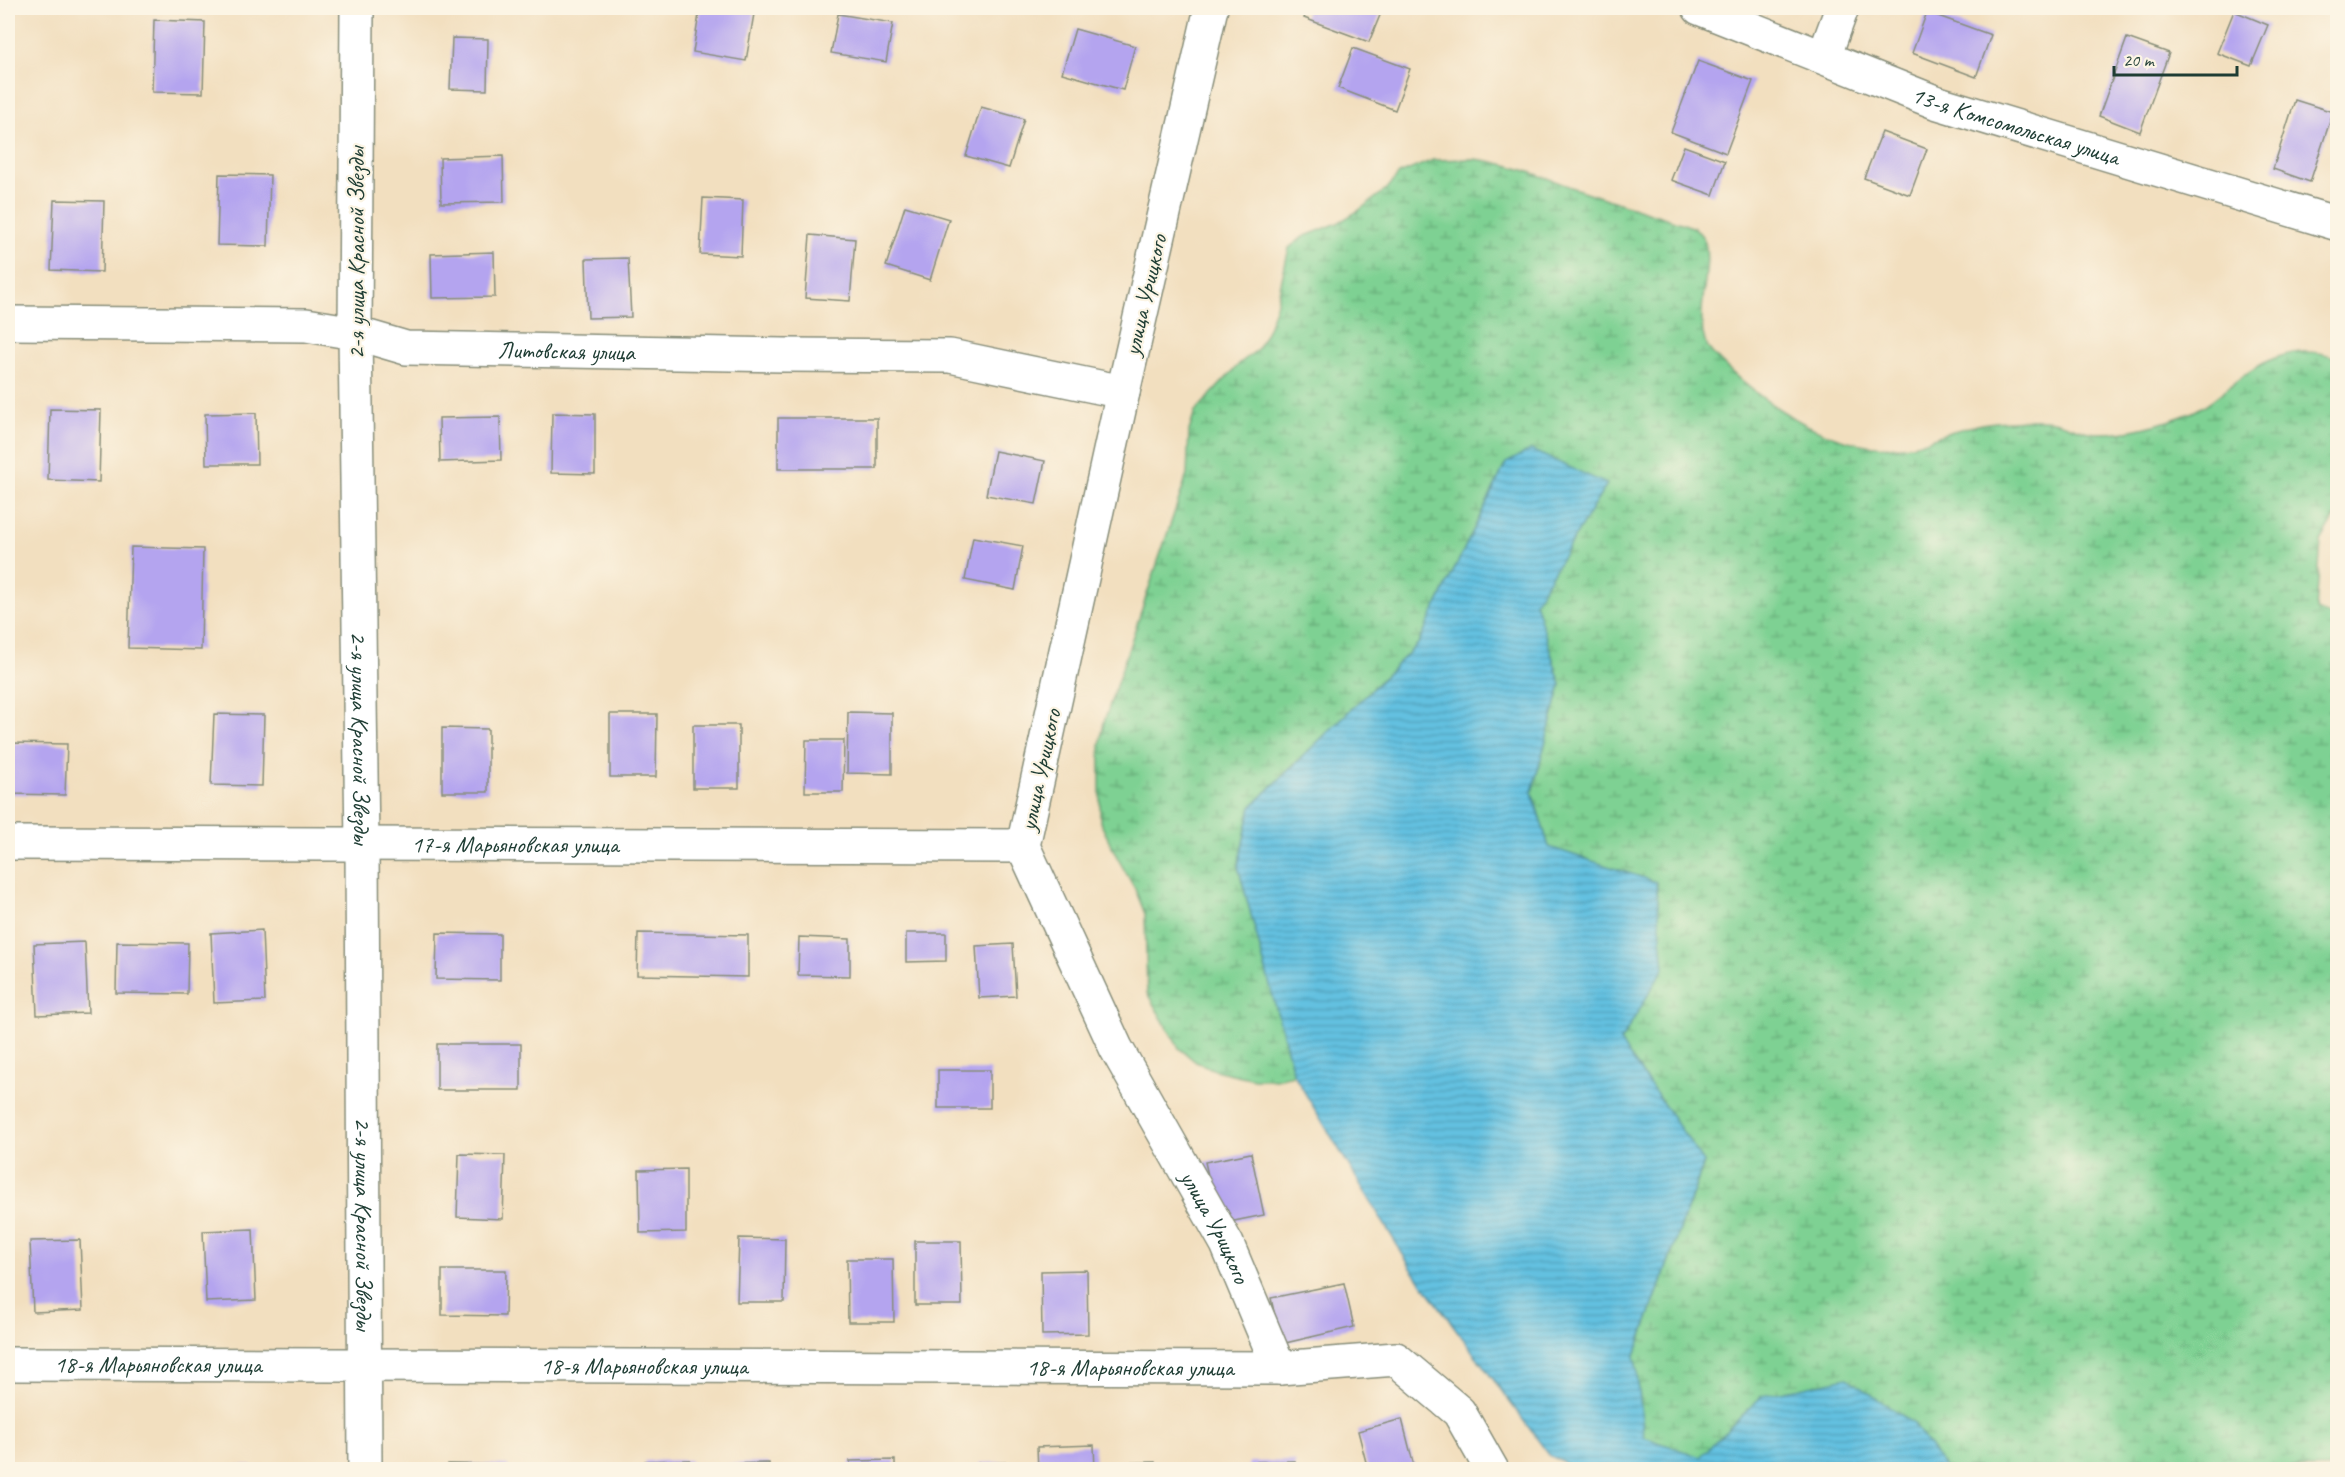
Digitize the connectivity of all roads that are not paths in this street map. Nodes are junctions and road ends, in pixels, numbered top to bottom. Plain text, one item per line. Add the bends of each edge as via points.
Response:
1 (357, 8) edge
2 (1211, 8) edge
3 (1699, 8) edge
4 (1842, 8) edge
5 (1824, 57) junction
6 (2337, 224) edge
7 (8, 323) edge
8 (355, 333) junction
9 (1122, 392) junction
10 (8, 843) edge
11 (362, 845) junction
12 (1023, 846) junction
13 (8, 1364) edge
14 (364, 1364) junction
15 (1279, 1368) junction
16 (365, 1470) edge
17 (1492, 1470) edge

1 - 8 street, 2-я улица Красной Звезды
2 - 9 street, улица Урицкого
3 - 5 street, 13-я Комсомольская улица
4 - 5 street
5 - 6 street, 13-я Комсомольская улица via 1935,102
7 - 8 street, Литовская улица via 306,325
8 - 9 street, Литовская улица via 406,348 950,356
8 - 11 street, 2-я улица Красной Звезды
9 - 12 street, улица Урицкого
10 - 11 street, 17-я Марьяновская улица
11 - 12 street, 17-я Марьяновская улица
11 - 14 street, 2-я улица Красной Звезды
12 - 15 street, улица Урицкого via 1116,1048 1227,1244
13 - 14 street, 18-я Марьяновская улица
14 - 15 street, 18-я Марьяновская улица
14 - 16 street, 2-я улица Красной Звезды
15 - 17 street via 1396,1359 1459,1412

